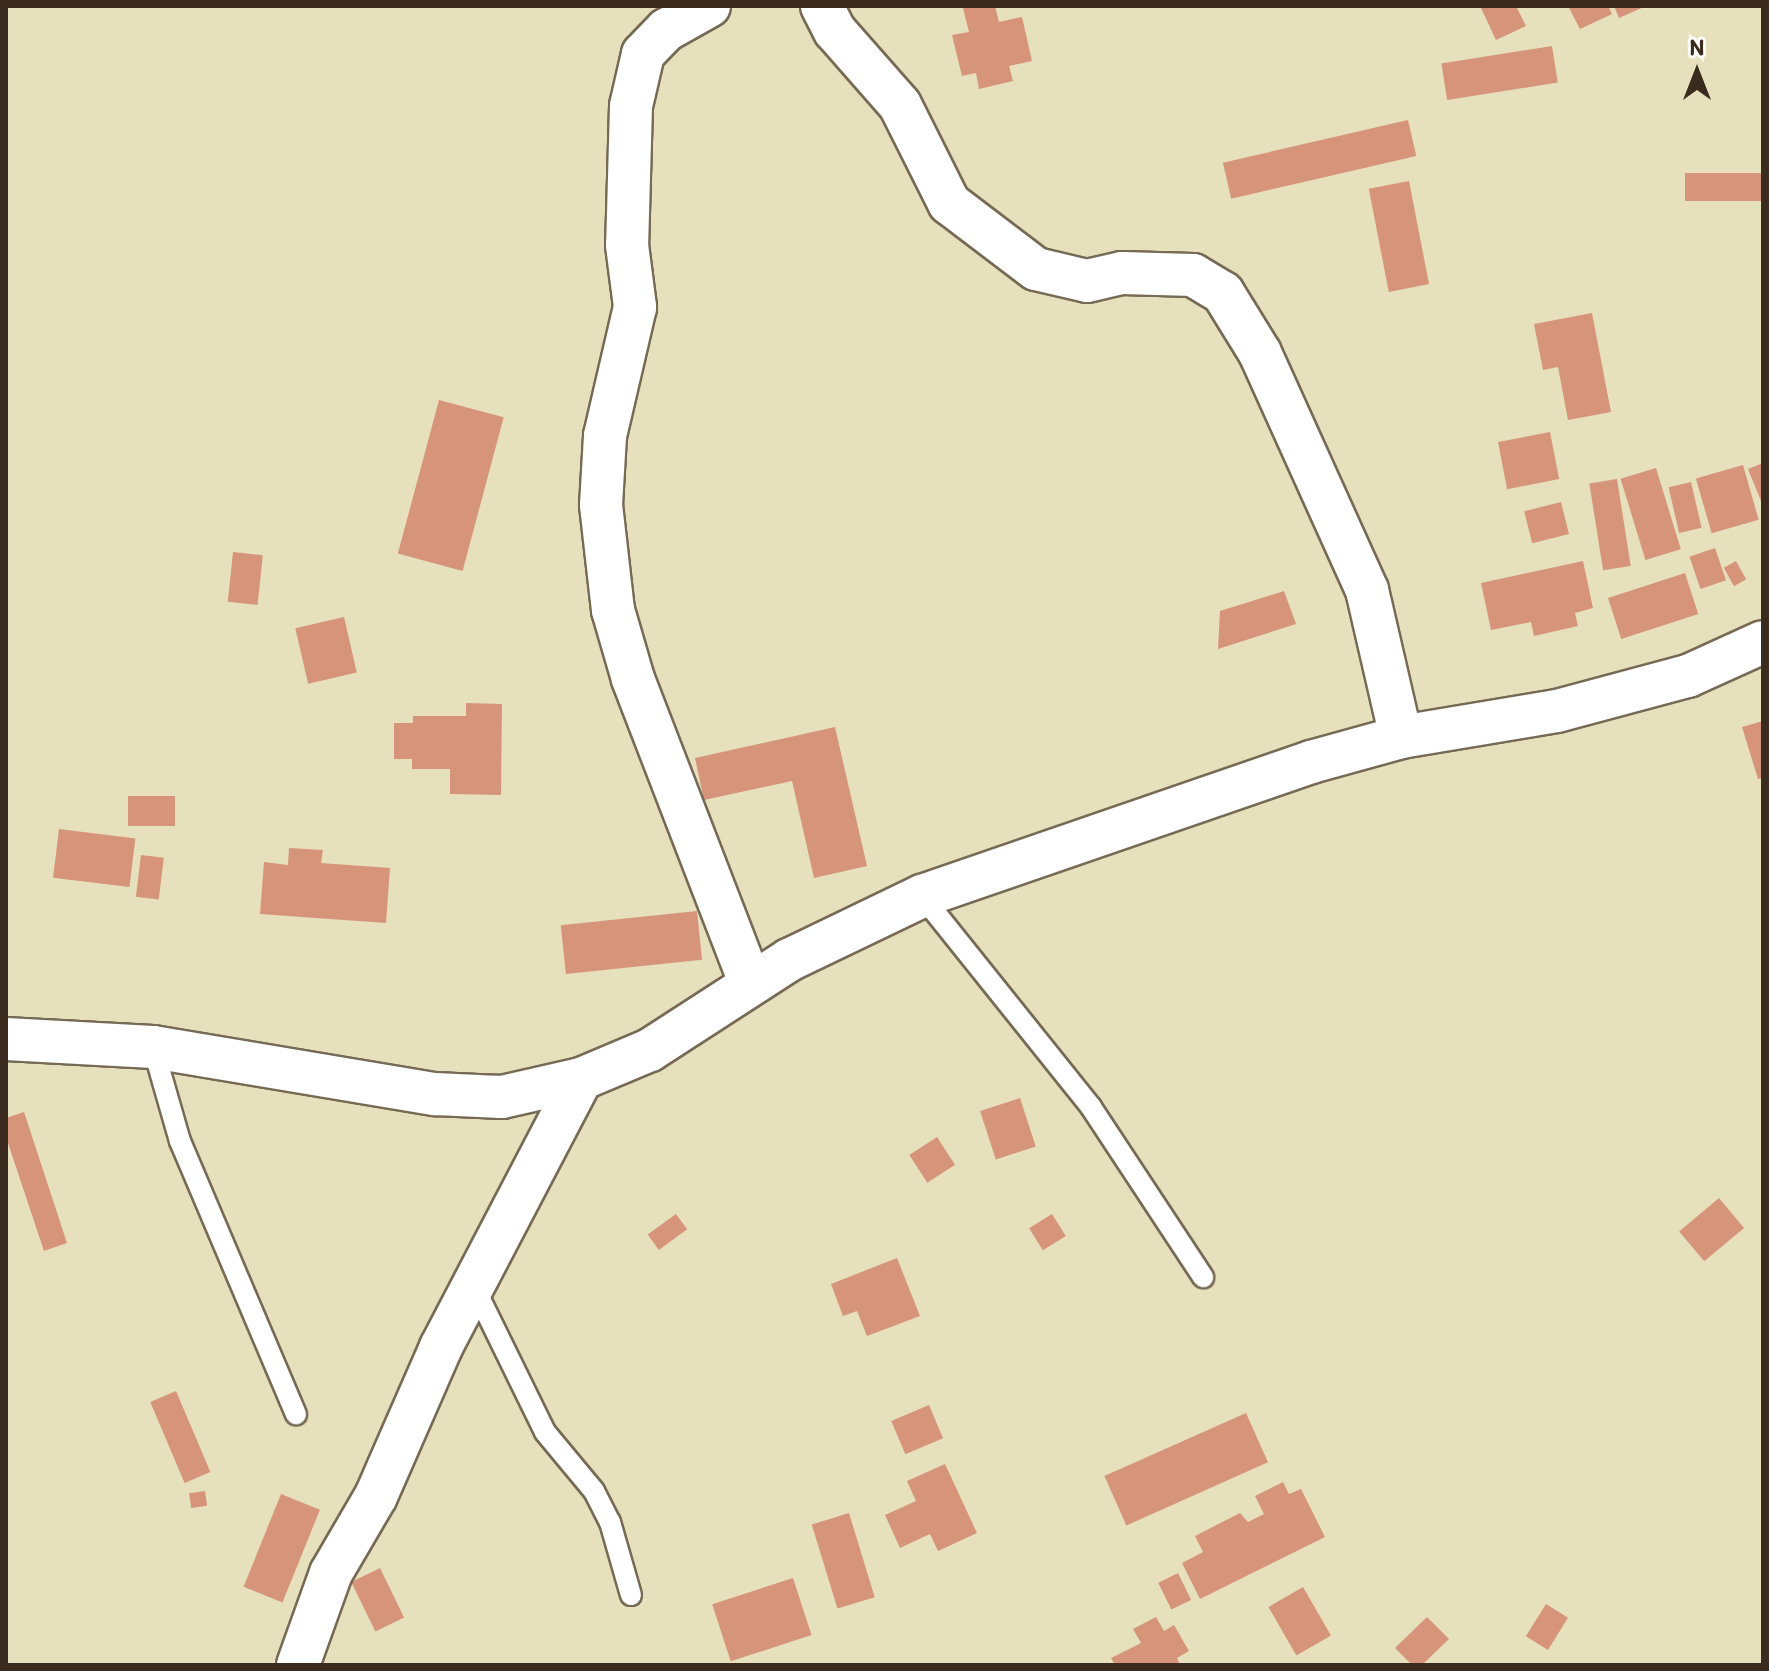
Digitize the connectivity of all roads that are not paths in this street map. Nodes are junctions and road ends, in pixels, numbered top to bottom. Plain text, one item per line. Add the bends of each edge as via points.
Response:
1 (709, 6) edge
2 (822, 6) edge
3 (1763, 642) edge
4 (1401, 737) junction
5 (922, 896) junction
6 (750, 982) junction
7 (6, 1039) edge
8 (153, 1047) junction
9 (581, 1079) junction
10 (1203, 1277) dead end
11 (475, 1289) junction
12 (296, 1414) dead end
13 (631, 1595) dead end
14 (298, 1665) edge

1 - 6 street via 666,30 643,54 631,106 627,230 635,307 605,436 601,505 613,610 633,679
2 - 4 street via 844,42 900,105 949,203 1036,269 1087,281 1122,273 1193,275 1223,293 1260,353 1367,590
3 - 4 street via 1688,676 1616,695
4 - 5 street via 1311,762
5 - 6 street
5 - 10 lane via 1091,1107
6 - 9 street via 713,1013 650,1050
7 - 8 street
8 - 9 street via 435,1094 502,1097
8 - 12 lane via 180,1141
9 - 11 street
11 - 13 lane via 545,1432 594,1491 610,1522
11 - 14 street via 441,1347 376,1496 331,1573

